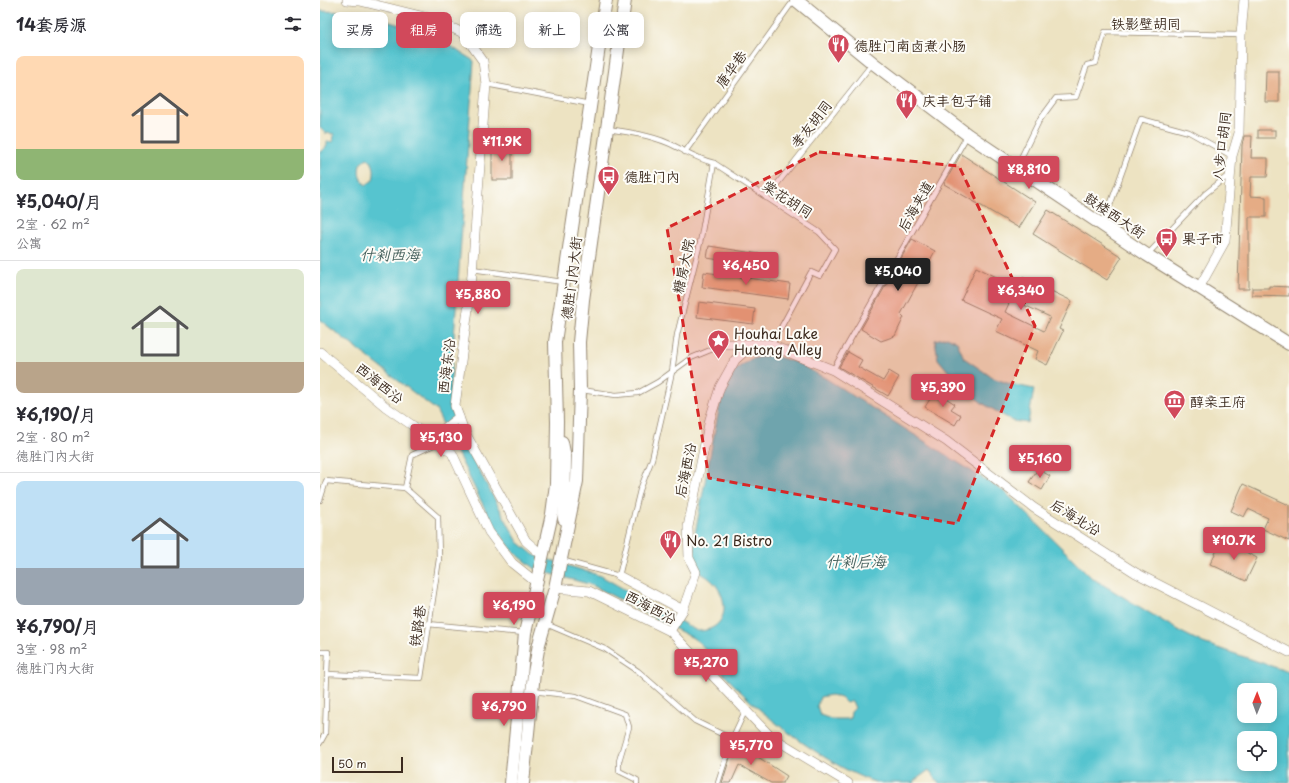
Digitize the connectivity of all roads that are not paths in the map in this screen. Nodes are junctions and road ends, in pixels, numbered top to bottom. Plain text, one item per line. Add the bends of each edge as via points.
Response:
1 (348, 0) edge
2 (606, 0) edge
3 (625, 0) edge
4 (795, 0) edge
5 (1244, 0) edge
6 (1241, 35) junction
7 (872, 63) junction
8 (486, 84) junction
9 (591, 104) junction
10 (608, 129) junction
11 (968, 135) junction
12 (685, 152) junction
13 (1232, 156) junction
14 (714, 164) junction
15 (1016, 167) junction
16 (1231, 173) junction
17 (766, 198) junction
18 (1103, 225) junction
19 (1147, 255) junction
20 (472, 269) junction
21 (563, 282) junction
22 (1199, 288) junction
23 (725, 344) joint
24 (1289, 344) edge
25 (752, 345) junction
26 (771, 346) junction
27 (320, 352) edge
28 (833, 370) junction
29 (672, 372) junction
30 (580, 390) junction
31 (458, 419) junction
32 (557, 422) junction
33 (436, 438) junction
34 (404, 488) junction
35 (320, 500) edge
36 (542, 555) junction
37 (559, 559) junction
38 (619, 576) junction
39 (537, 583) junction
40 (552, 588) junction
41 (683, 610) junction
42 (428, 624) junction
43 (545, 624) junction
44 (670, 631) junction
45 (525, 634) junction
46 (320, 652) edge
47 (1289, 652) edge
48 (327, 674) junction
49 (521, 674) junction
50 (532, 691) junction
51 (746, 709) junction
52 (732, 739) junction
53 (320, 743) edge
54 (511, 783) edge
55 (523, 783) edge
56 (637, 783) edge
57 (718, 783) edge
58 (848, 783) edge

1 - 8 street, 西海东沿 via 433,20 463,33 483,61
2 - 9 main road, 德胜门内大街
3 - 10 main road, 德胜门内大街
4 - 7 main road, 鼓楼西大街
4 - 12 lane, 唐华巷
5 - 6 street, 八步口胡同
6 - 13 street, 八步口胡同 via 1239,133
6 - 15 lane, 铁影壁胡同 via 1105,32 1096,63 1087,65 1076,97 1056,98 1039,121
7 - 11 main road, 鼓楼西大街
7 - 17 lane, 孝友胡同
8 - 9 lane
8 - 20 street, 西海东沿
9 - 21 main road, 德胜门内大街
10 - 12 lane, 棠花胡同 via 632,132 667,143
10 - 30 main road, 德胜门内大街 via 583,300 579,342
11 - 15 main road, 鼓楼西大街
11 - 28 lane, 后海夹道
12 - 14 lane, 棠花胡同
13 - 16 street, 八步口胡同
13 - 18 lane via 1189,132 1141,119
14 - 17 lane, 棠花胡同
14 - 29 lane, 糖房大院
15 - 18 main road, 鼓楼西大街
16 - 19 lane via 1205,194
16 - 22 street, 八步口胡同 via 1225,241
17 - 26 lane, 棠花胡同 via 820,232 835,249 820,276 811,272
18 - 19 main road, 鼓楼西大街
19 - 22 main road, 鼓楼西大街
20 - 21 lane
20 - 31 street, 西海东沿 via 456,406
21 - 32 main road, 德胜门内大街 via 555,342
22 - 24 main road, 鼓楼西大街
23 - 25 street, 后海北沿
23 - 29 lane via 691,358
25 - 26 street, 后海北沿
25 - 41 street, 后海西沿 via 735,360 720,387 710,419 688,527 689,558 696,572
26 - 28 street, 后海北沿
27 - 33 street, 西海西沿 via 386,407
28 - 47 street, 后海北沿 via 946,441 1034,508 1136,573
29 - 30 lane via 638,393 616,395
29 - 38 lane, 糖房大院 via 652,459 640,490
30 - 37 main road, 德胜门内大街 via 577,481
31 - 33 street
31 - 36 street, 西海东沿 via 526,541
32 - 36 main road, 德胜门内大街 via 556,484
32 - 37 main road, 德胜门内大街 via 566,458 564,521
33 - 34 lane via 412,455
33 - 39 street, 西海西沿 via 452,453 489,532 512,563
34 - 35 lane via 326,481
34 - 42 lane, 铁路巷 via 438,517 439,559
36 - 39 main road, 德胜门内大街
37 - 38 lane
37 - 40 main road
38 - 41 street
39 - 45 main road
40 - 43 main road
40 - 44 street, 西海西沿 via 589,591
40 - 49 main road
41 - 44 street, 后海西沿
42 - 45 lane
42 - 48 lane, 铁路巷 via 421,678
43 - 50 main road via 539,644
43 - 52 lane via 605,649 638,671 695,721
44 - 51 street, 西海西沿
45 - 49 main road
46 - 48 lane via 328,652
48 - 53 lane via 325,734
49 - 54 main road
50 - 55 main road
50 - 56 lane via 576,696 626,714 629,727 619,761 619,771 637,780
51 - 52 lane
51 - 58 street, 西海西沿 via 770,736
52 - 57 lane

